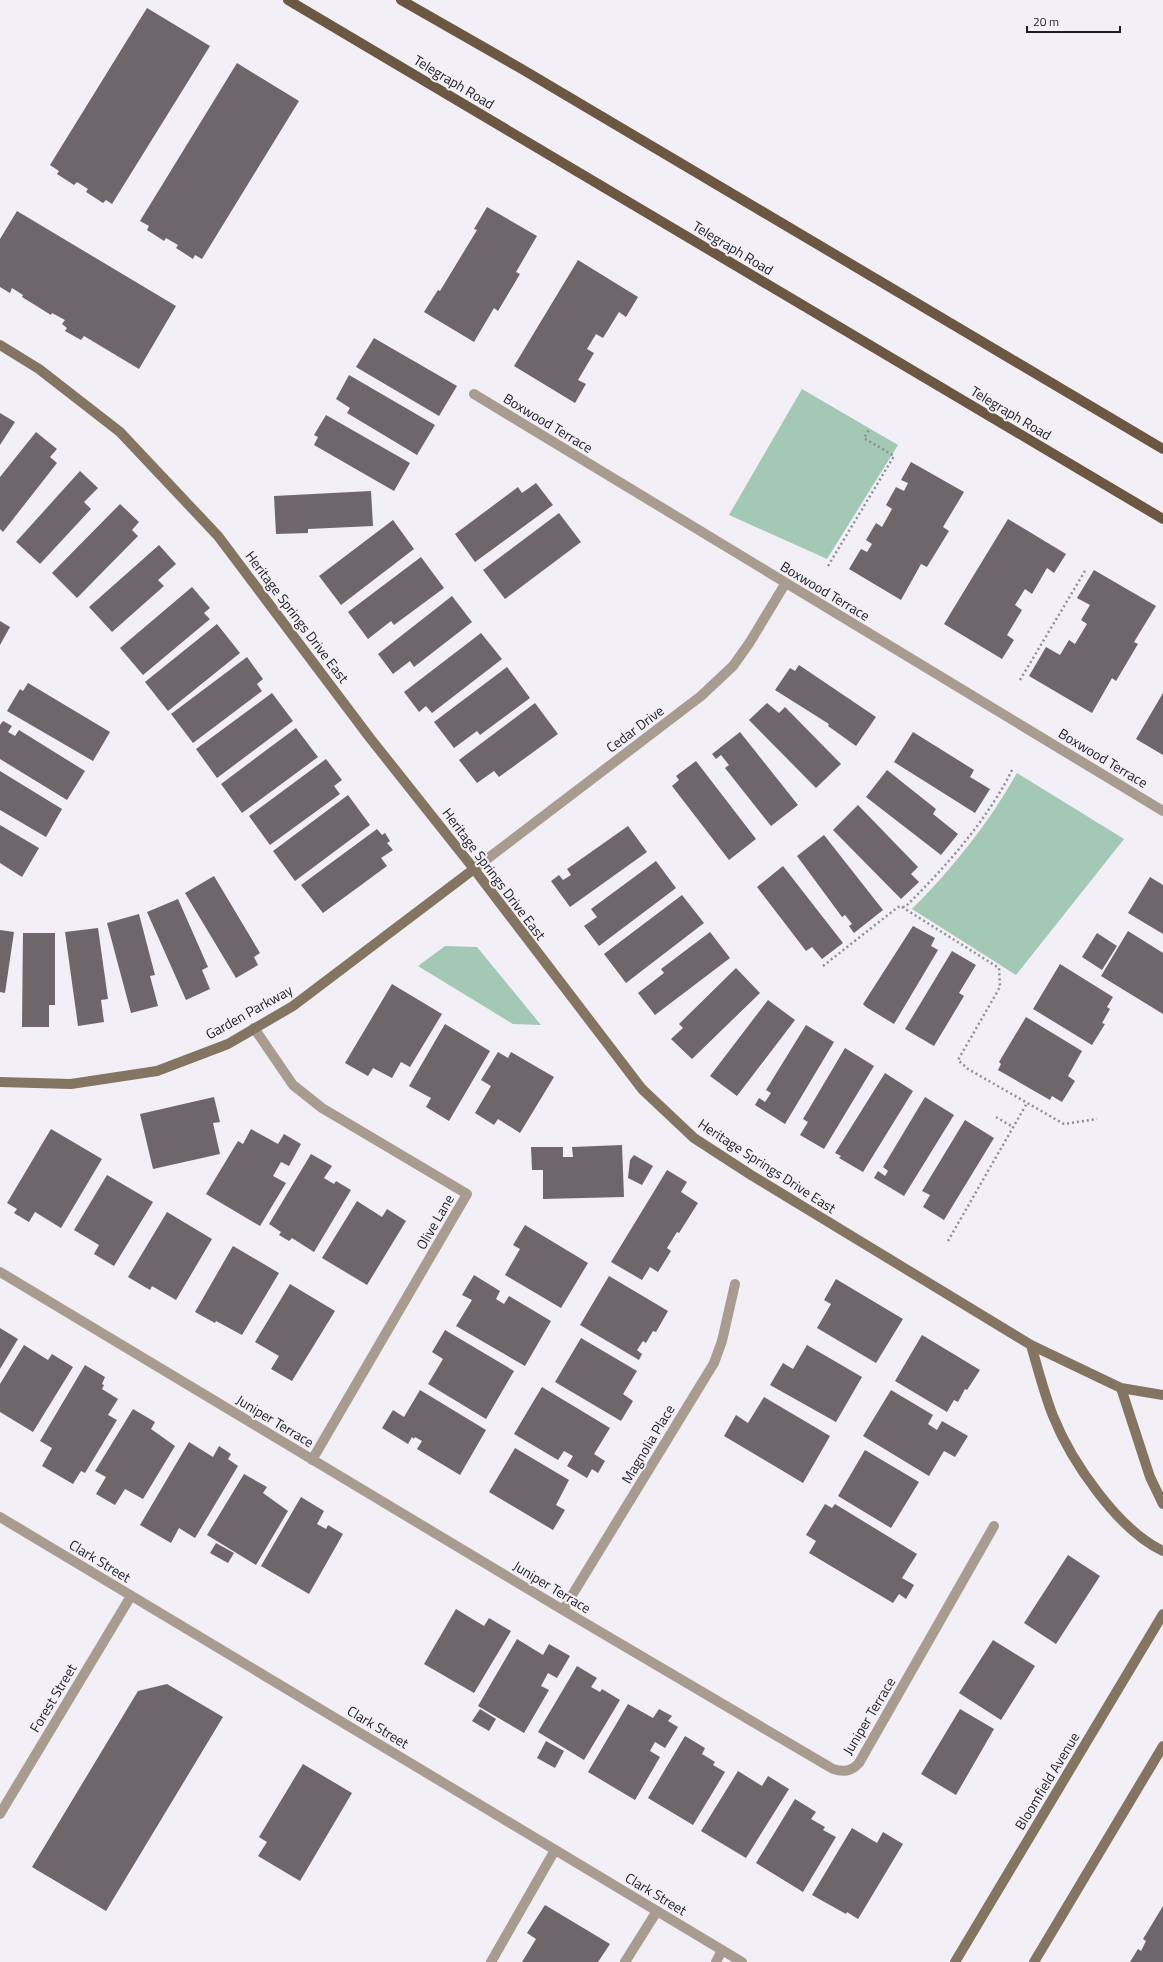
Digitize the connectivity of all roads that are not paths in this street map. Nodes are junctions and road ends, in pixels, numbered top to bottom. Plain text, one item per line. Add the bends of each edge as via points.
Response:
1 (288, 0) edge
2 (400, 0) edge
3 (0, 345) edge
4 (474, 394) dead end
5 (1163, 449) edge
6 (1163, 519) edge
7 (784, 584) junction
8 (1163, 811) edge
9 (474, 869) junction
10 (254, 1028) junction
11 (0, 1082) edge
12 (0, 1272) edge
13 (736, 1284) dead end
14 (1031, 1345) junction
15 (1121, 1388) junction
16 (1163, 1395) edge
17 (312, 1460) junction
18 (1163, 1504) edge
19 (0, 1517) edge
20 (994, 1526) dead end
21 (1163, 1551) edge
22 (131, 1596) junction
23 (563, 1610) junction
24 (1163, 1614) edge
25 (1163, 1746) edge
26 (0, 1814) edge
27 (555, 1850) junction
28 (658, 1912) junction
29 (722, 1950) junction
30 (491, 1962) edge
31 (625, 1962) edge
32 (716, 1962) edge
33 (742, 1962) edge
34 (955, 1962) edge
35 (1034, 1962) edge

1 - 6 main road, Telegraph Road
2 - 5 main road via 527,72
3 - 9 street, Heritage Springs Drive East via 39,368 120,432 218,536 370,738
4 - 7 street, Boxwood Terrace
7 - 8 street, Boxwood Terrace via 930,669
7 - 9 street, Cedar Drive via 733,666 701,696
9 - 10 street, Garden Parkway via 293,1006
9 - 14 street, Heritage Springs Drive East via 642,1089 694,1138 751,1176
10 - 11 street, Garden Parkway via 228,1044 157,1071 71,1084
10 - 17 street, Olive Lane via 293,1085 322,1108 467,1194
12 - 17 street, Juniper Terrace
13 - 23 street, Magnolia Place via 722,1342 714,1363
14 - 15 street, Heritage Springs Drive East
14 - 21 street via 1053,1416 1078,1466 1117,1516
15 - 16 street, Heritage Springs Drive East
15 - 18 street via 1150,1477
17 - 23 street, Juniper Terrace
19 - 22 street, Clark Street
20 - 23 street, Juniper Terrace via 866,1751 854,1768 848,1771 833,1769 818,1761
22 - 26 street, Forest Street
22 - 27 street, Clark Street
24 - 34 street, Bloomfield Avenue
25 - 35 street
27 - 28 street, Clark Street
27 - 30 street
28 - 29 street, Clark Street
28 - 31 street
29 - 32 street
29 - 33 street, Clark Street

